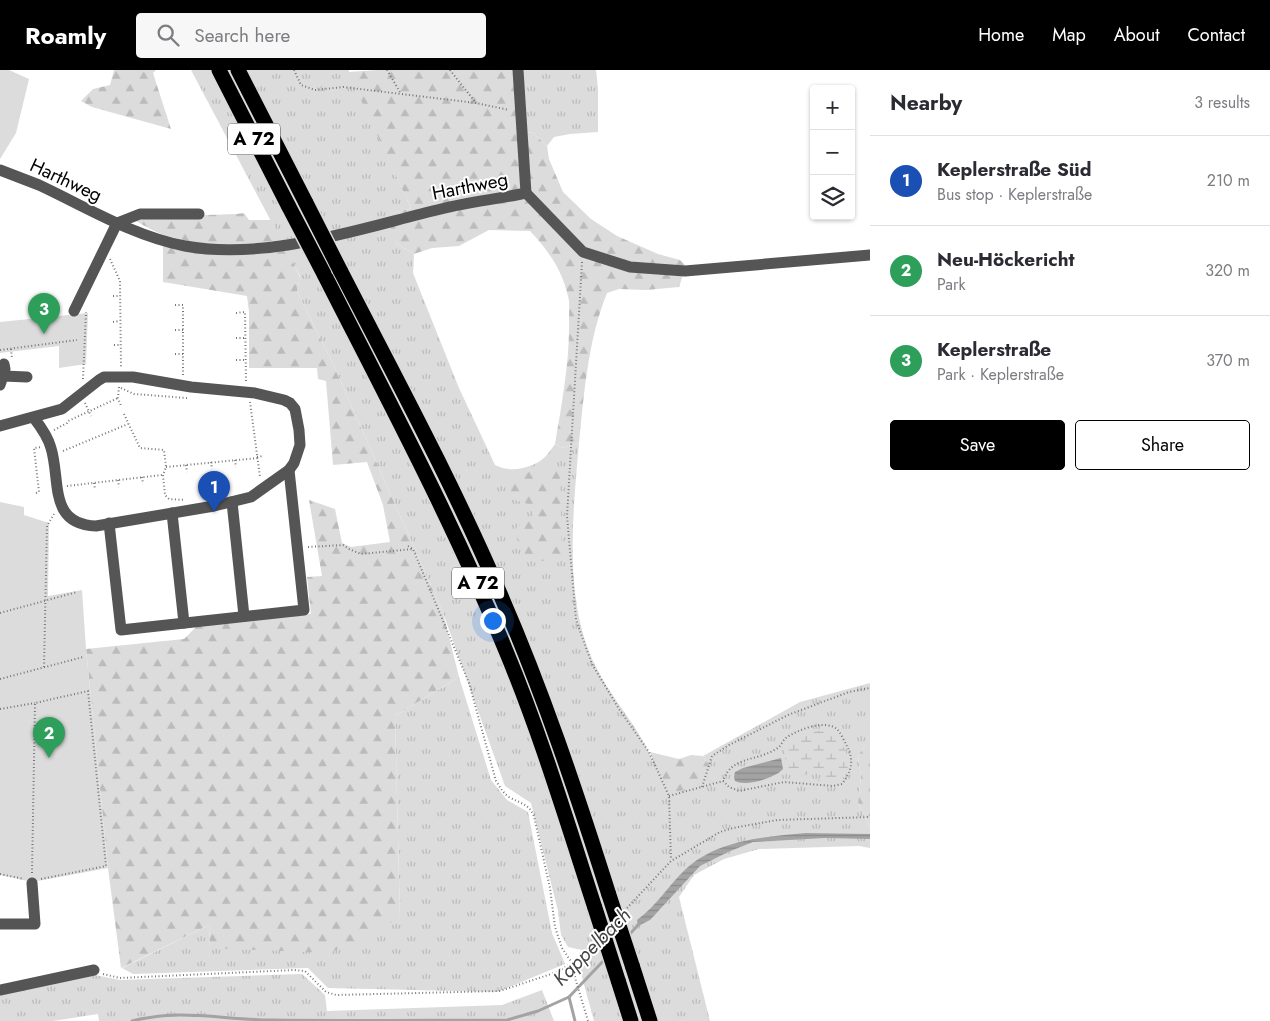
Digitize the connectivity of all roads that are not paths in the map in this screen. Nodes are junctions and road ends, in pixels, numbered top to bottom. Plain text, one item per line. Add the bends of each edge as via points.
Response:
1 (219, 70) edge
2 (238, 70) edge
3 (518, 70) edge
4 (0, 170) edge
5 (526, 193) junction
6 (199, 214) dead end
7 (116, 223) junction
8 (870, 255) edge
9 (74, 311) dead end
10 (4, 364) dead end
11 (27, 377) dead end
12 (1, 381) edge
13 (34, 418) junction
14 (0, 425) edge
15 (289, 470) junction
16 (232, 502) junction
17 (172, 513) junction
18 (109, 523) junction
19 (244, 616) junction
20 (184, 623) junction
21 (32, 882) road end
22 (0, 924) edge
23 (94, 970) road end
24 (0, 990) edge
25 (631, 1021) edge
26 (650, 1021) edge

1 - 25 highway, A 72, bridge via 478,584 540,741
2 - 26 highway, A 72, bridge via 466,516 498,588 559,743
3 - 5 street
4 - 7 street, Harthweg
5 - 7 street, Harthweg via 443,208 298,243 251,250 185,246
5 - 8 street, Harthweg via 583,252 630,267 685,271
6 - 7 street, Harthweg via 140,214
7 - 9 street
10 - 12 street
11 - 12 street
13 - 14 street
13 - 15 street via 62,409 99,380 248,392 284,400 295,409 300,445
13 - 18 street via 46,434 52,450 61,506 68,516 78,524 96,526
15 - 16 street via 262,491
15 - 19 street via 304,610
16 - 17 street
16 - 19 street
17 - 18 street
17 - 20 street
18 - 20 street via 121,630
19 - 20 street
21 - 22 street via 35,924
23 - 24 street

